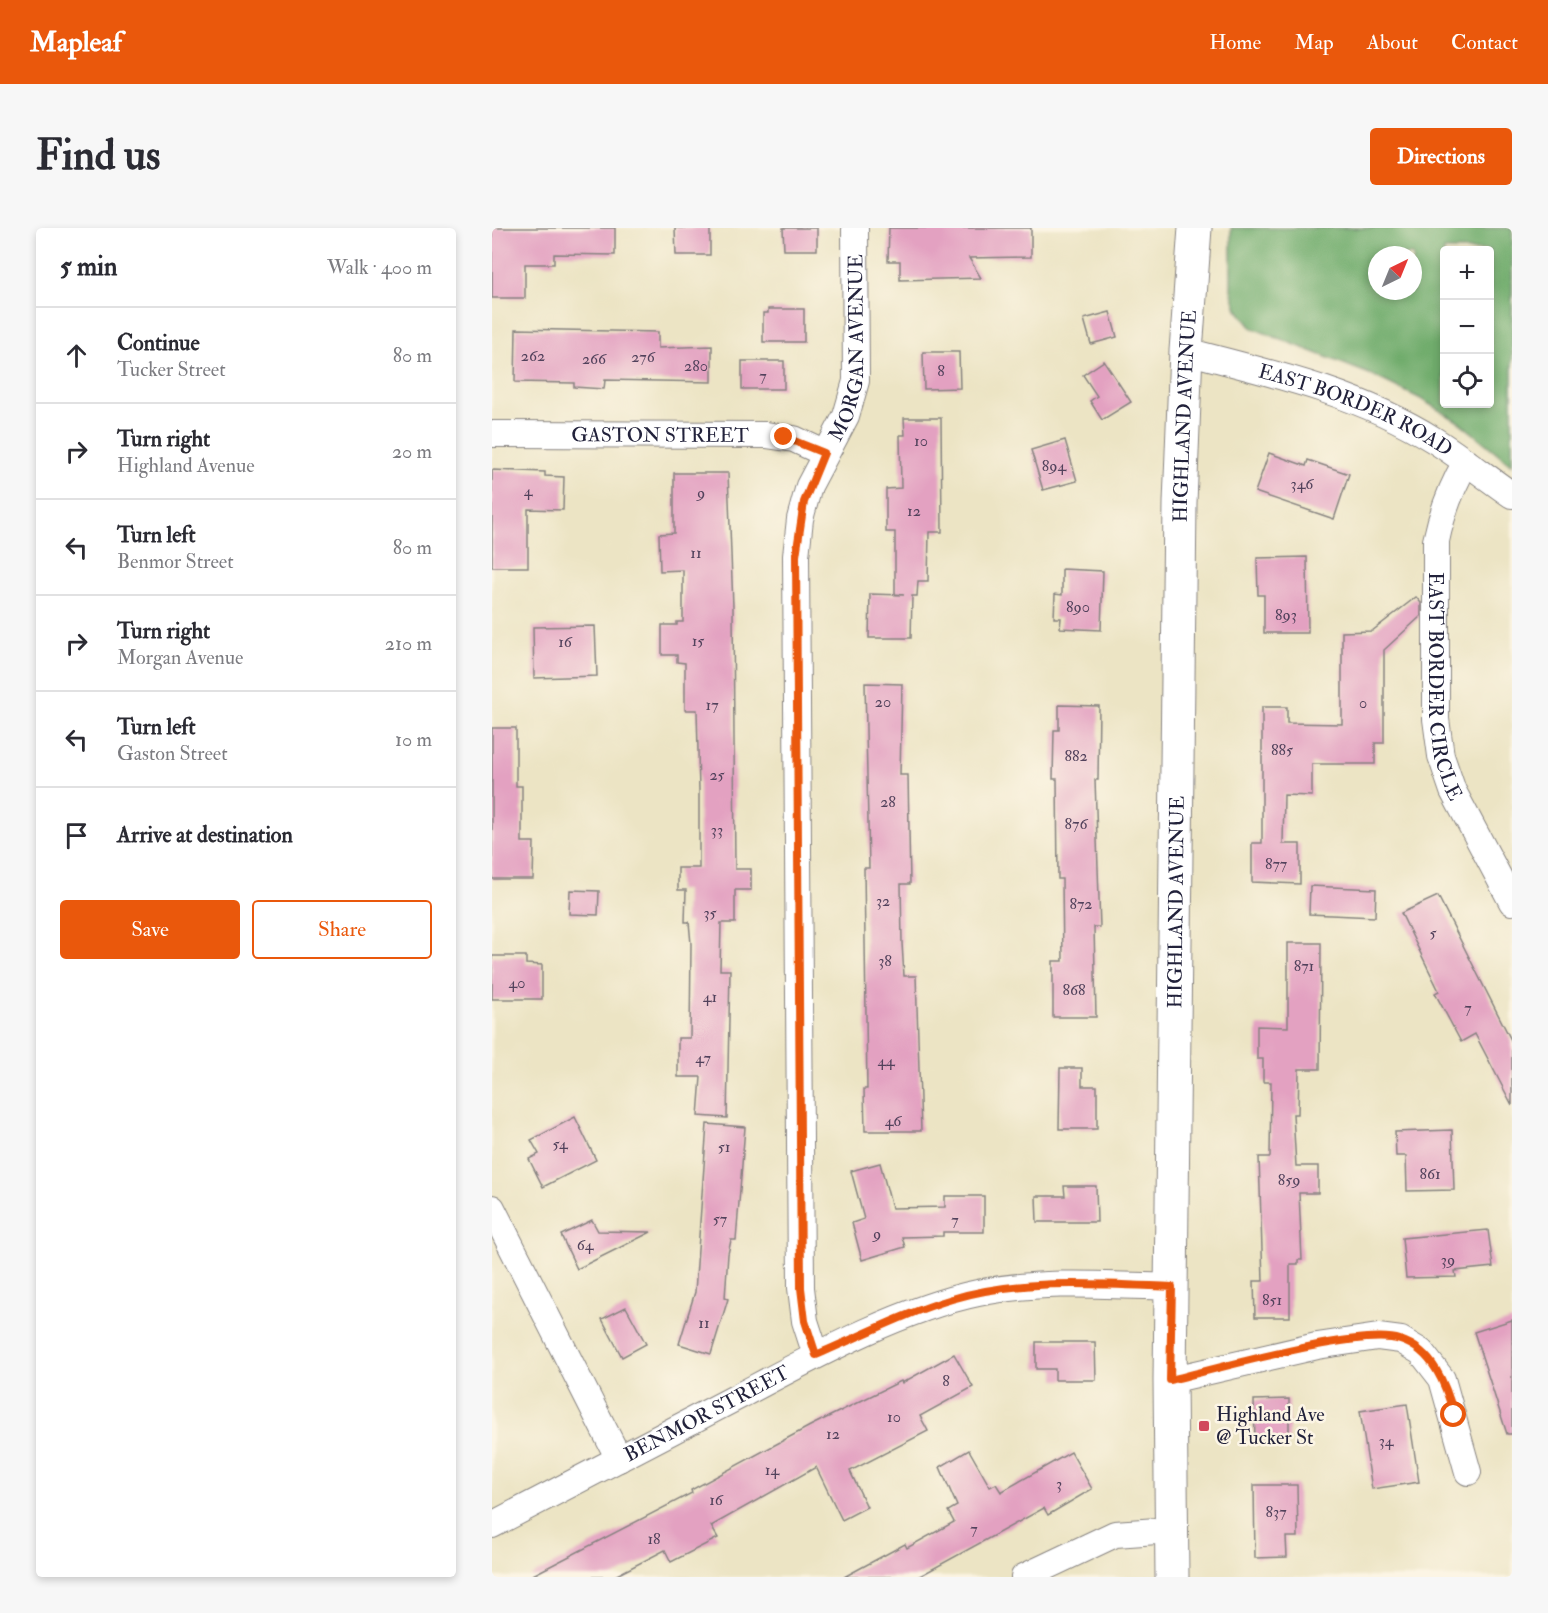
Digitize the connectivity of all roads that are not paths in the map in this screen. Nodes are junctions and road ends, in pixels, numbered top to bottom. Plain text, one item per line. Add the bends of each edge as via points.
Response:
1 (855, 228) edge
2 (1195, 228) edge
3 (1186, 351) junction
4 (492, 434) edge
5 (824, 453) junction
6 (1466, 462) junction
7 (1512, 495) edge
8 (1512, 902) edge
9 (492, 1208) edge
10 (1172, 1287) junction
11 (816, 1355) junction
12 (1170, 1380) junction
13 (619, 1460) junction
14 (1468, 1472) dead end
15 (492, 1525) edge
16 (1172, 1530) junction
17 (1024, 1577) edge
18 (1172, 1577) edge

1 - 5 street, MORGAN AVENUE via 856,381 846,416
2 - 3 main road, HIGHLAND AVENUE
3 - 6 street, EAST BORDER ROAD via 1330,391 1396,419
3 - 10 main road, HIGHLAND AVENUE via 1180,503
4 - 5 street, GASTON STREET via 766,435 794,440
5 - 11 street, MORGAN AVENUE via 804,502 796,556 801,1288 805,1321
6 - 7 street, EAST BORDER ROAD
6 - 8 street, EAST BORDER CIRCLE via 1442,511 1436,541 1438,737 1453,791
9 - 13 street
10 - 11 street, BENMOR STREET via 1052,1284 979,1293 917,1311
10 - 12 main road, HIGHLAND AVENUE
11 - 13 street, BENMOR STREET
12 - 14 street via 1317,1346 1378,1337 1401,1340 1421,1352 1442,1380
12 - 16 main road, HIGHLAND AVENUE
13 - 15 street, BENMOR STREET
16 - 17 street via 1115,1534
16 - 18 main road, HIGHLAND AVENUE

